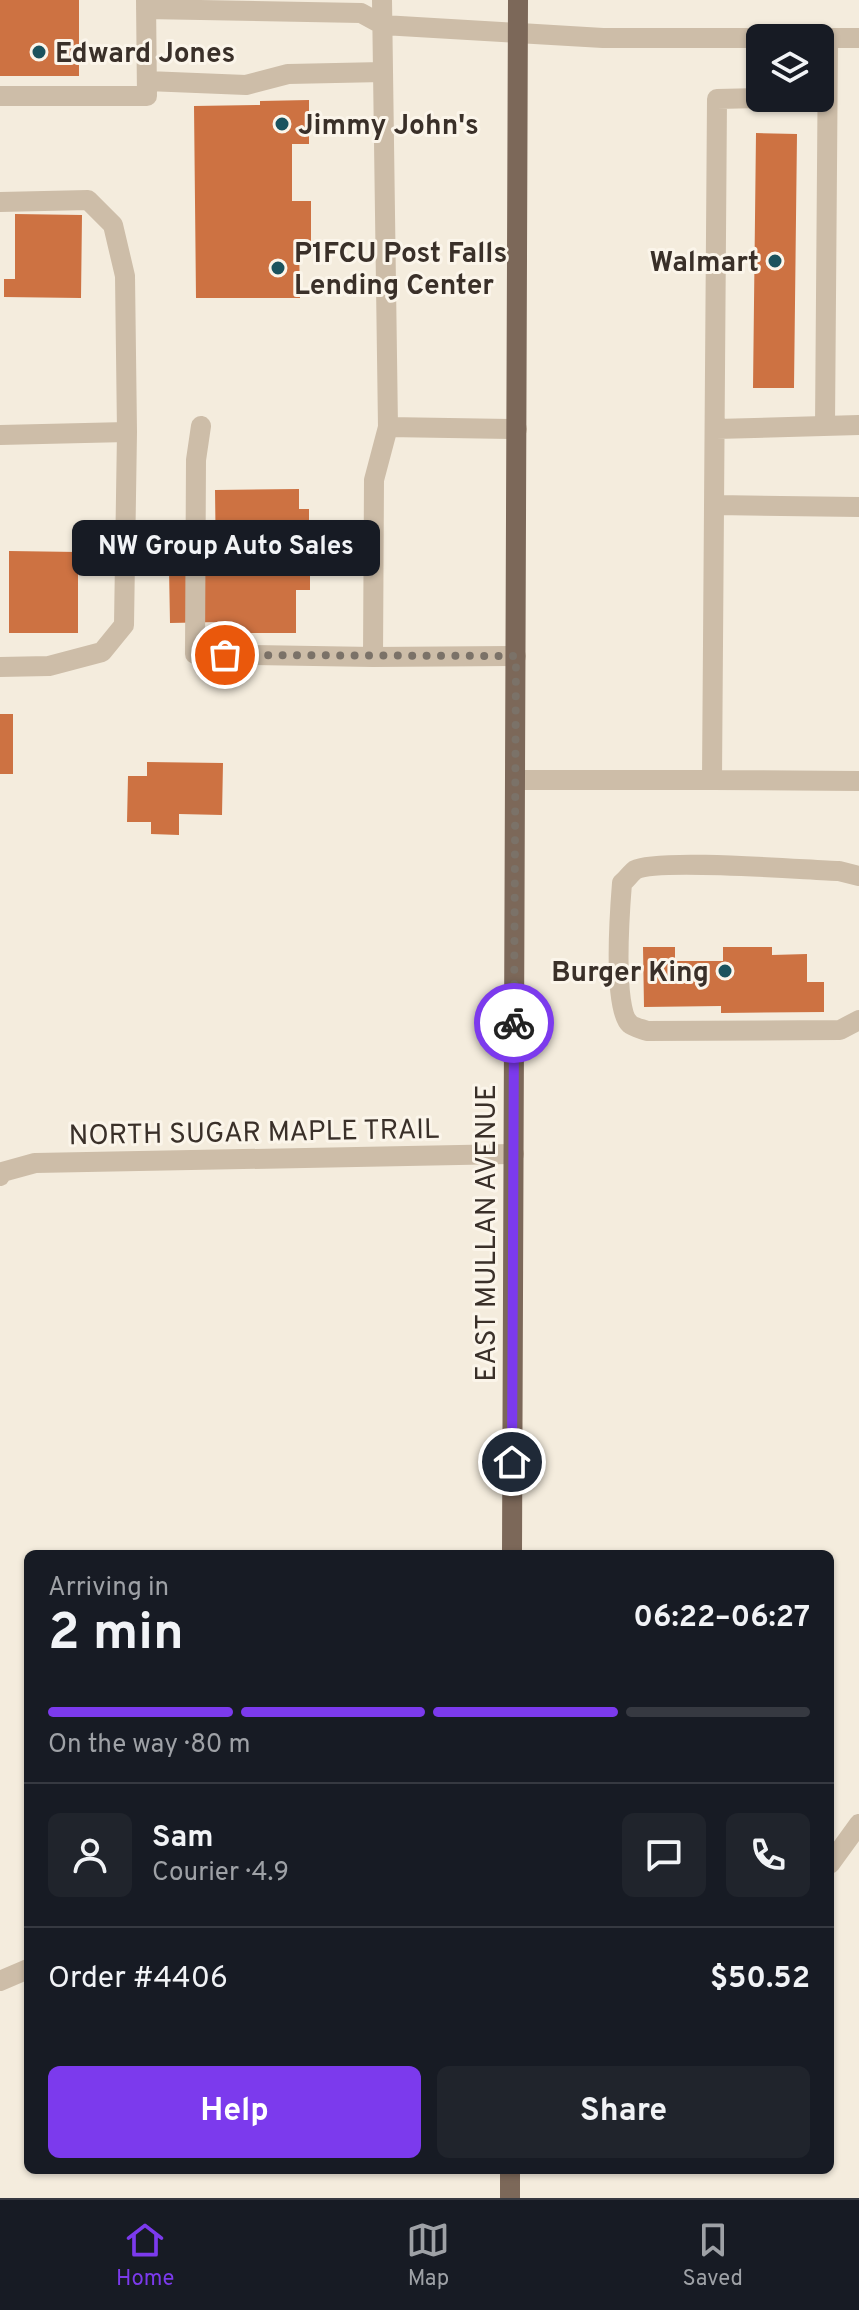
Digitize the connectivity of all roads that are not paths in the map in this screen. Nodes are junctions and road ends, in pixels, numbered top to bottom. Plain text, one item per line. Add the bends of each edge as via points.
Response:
1 (382, 0) edge
2 (518, 0) edge
3 (146, 5) edge
4 (383, 25) junction
5 (518, 33) junction
6 (746, 38) edge
7 (834, 38) edge
8 (859, 38) edge
9 (383, 72) junction
10 (147, 81) junction
11 (0, 96) edge
12 (746, 98) edge
13 (824, 112) edge
14 (0, 202) edge
15 (859, 425) edge
16 (201, 426) dead end
17 (825, 426) junction
18 (388, 427) junction
19 (517, 429) junction
20 (716, 429) junction
21 (127, 432) junction
22 (0, 435) edge
23 (716, 505) junction
24 (859, 507) edge
25 (516, 656) junction
26 (373, 657) junction
27 (0, 667) edge
28 (515, 780) junction
29 (712, 780) junction
30 (859, 781) edge
31 (859, 876) edge
32 (859, 1020) edge
33 (514, 1154) junction
34 (0, 1176) edge
35 (512, 1550) edge
36 (859, 1824) edge
37 (851, 1852) edge
38 (24, 1971) edge
39 (0, 1981) edge
40 (510, 2174) edge
41 (510, 2198) edge

1 - 4 street
2 - 5 main road, EAST MULLAN AVENUE
3 - 4 street via 361,13
3 - 10 street
4 - 5 street
4 - 9 street
5 - 6 street
5 - 19 main road, EAST MULLAN AVENUE
7 - 8 street
9 - 10 street via 288,74 246,85
9 - 18 street
10 - 11 street via 147,96
12 - 20 street via 717,99
13 - 17 street
14 - 21 street via 88,200 113,225 125,276
15 - 17 street
16 - 26 street via 196,460 195,654
17 - 20 street
18 - 19 street
18 - 26 street via 374,480
19 - 25 main road, EAST MULLAN AVENUE
20 - 23 street
21 - 22 street
21 - 27 street via 124,625 102,652 49,666
23 - 24 street
23 - 29 street
25 - 26 street
25 - 28 main road, EAST MULLAN AVENUE
28 - 29 street
28 - 33 main road, EAST MULLAN AVENUE
29 - 30 street
31 - 32 street via 839,871 657,866 635,870 622,883 618,926 621,1010 630,1024 647,1031 840,1030
33 - 34 street, NORTH SUGAR MAPLE TRAIL via 35,1163
33 - 35 main road, EAST MULLAN AVENUE
36 - 37 street
38 - 39 street
40 - 41 main road

